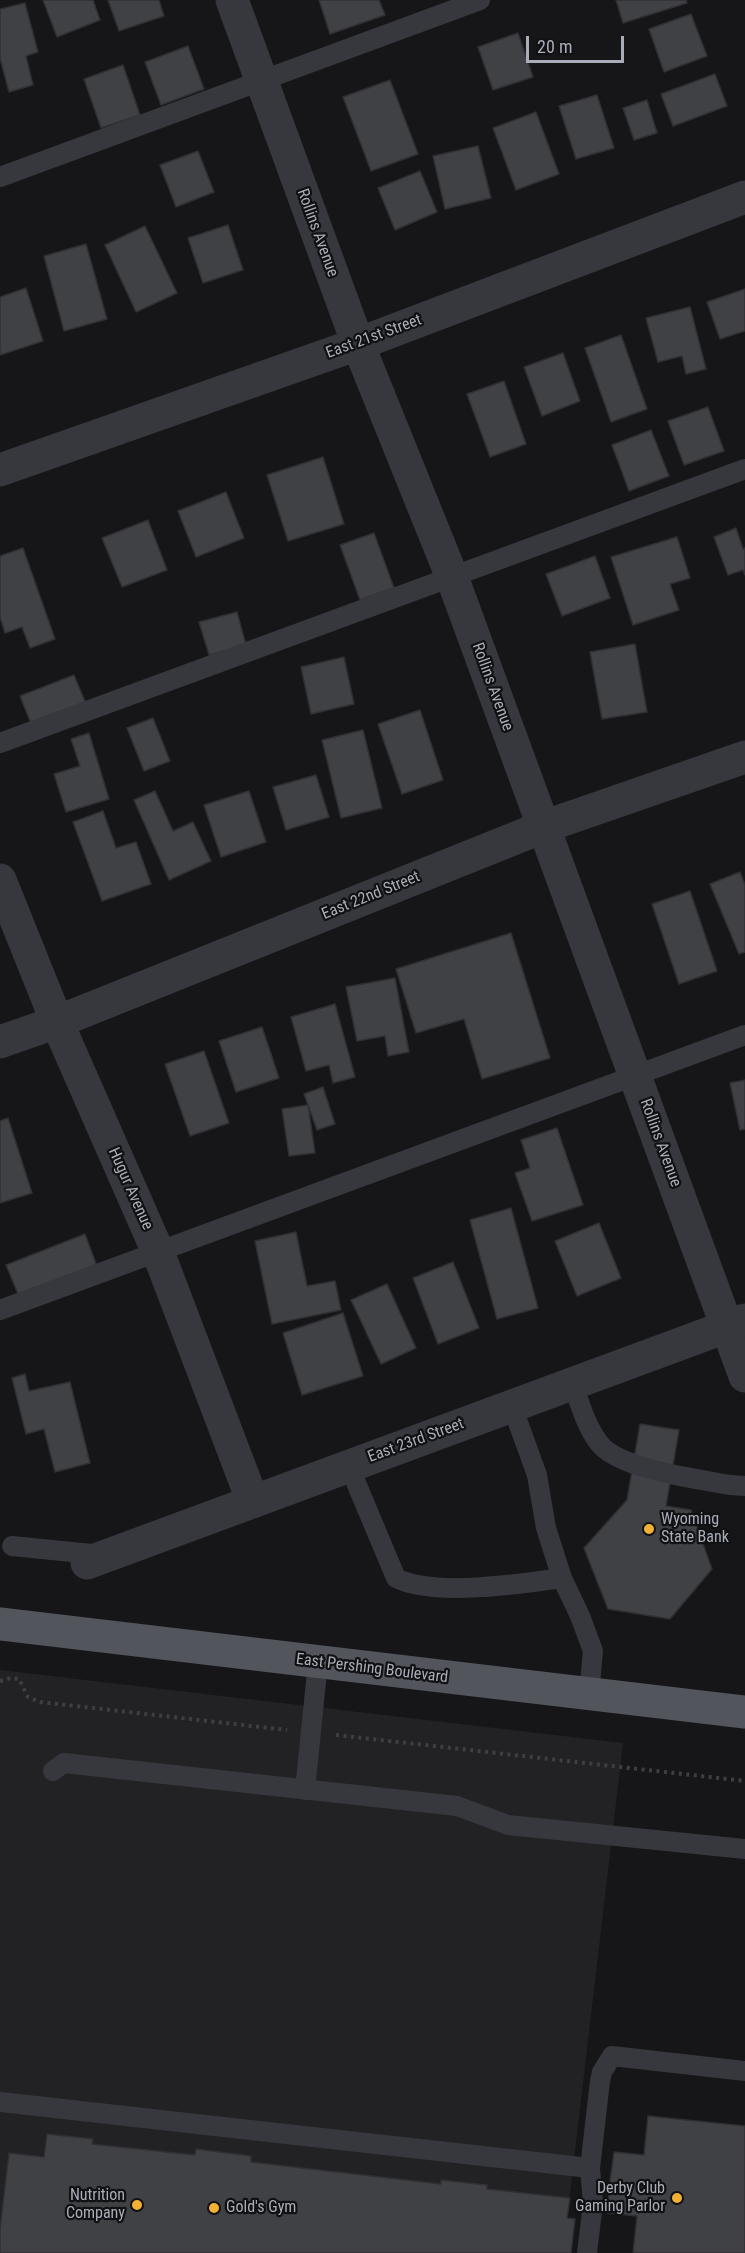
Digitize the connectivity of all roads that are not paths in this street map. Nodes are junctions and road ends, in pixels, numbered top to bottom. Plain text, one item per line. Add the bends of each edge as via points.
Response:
1 (232, 0) edge
2 (480, 0) edge
3 (262, 81) junction
4 (0, 177) edge
5 (745, 197) edge
6 (358, 344) junction
7 (745, 469) edge
8 (0, 470) edge
9 (452, 577) junction
10 (0, 743) edge
11 (745, 757) edge
12 (543, 827) junction
13 (0, 880) edge
14 (57, 1022) junction
15 (745, 1035) edge
16 (0, 1042) edge
17 (635, 1075) junction
18 (158, 1252) junction
19 (0, 1310) edge
20 (737, 1323) edge
21 (745, 1376) edge
22 (573, 1384) junction
23 (512, 1406) junction
24 (350, 1466) junction
25 (745, 1486) edge
26 (252, 1502) junction
27 (12, 1546) dead end
28 (97, 1559) joint
29 (562, 1578) junction
30 (0, 1624) edge
31 (318, 1662) junction
32 (589, 1694) junction
33 (745, 1712) edge
34 (53, 1771) dead end
35 (305, 1790) junction
36 (745, 1850) edge
37 (745, 2071) edge
38 (0, 2102) edge
39 (591, 2168) junction
40 (587, 2253) edge

1 - 3 street, Rollins Avenue
2 - 3 lane
3 - 4 lane
3 - 6 street, Rollins Avenue
5 - 6 street, East 21st Street
6 - 8 street, East 21st Street
6 - 9 street, Rollins Avenue
7 - 9 lane
9 - 10 lane
9 - 12 street, Rollins Avenue
11 - 12 street, East 22nd Street
12 - 14 street, East 22nd Street
12 - 17 street, Rollins Avenue
13 - 14 street, Hugur Avenue
14 - 16 street, East 22nd Street
14 - 18 street, Hugur Avenue
15 - 17 lane
17 - 18 lane
17 - 20 street, Rollins Avenue
18 - 19 lane
18 - 26 street, Hugur Avenue
20 - 21 street, Rollins Avenue
20 - 22 street, East 23rd Street
22 - 23 street, East 23rd Street
22 - 25 lane via 600,1445 633,1466
23 - 24 street, East 23rd Street
23 - 29 lane via 537,1475 546,1528
24 - 26 street, East 23rd Street
24 - 29 lane via 396,1578 407,1584 500,1586
26 - 28 street, East 23rd Street
27 - 28 lane
29 - 32 lane via 593,1651
30 - 31 main road, East Pershing Boulevard
31 - 32 main road, East Pershing Boulevard
31 - 35 lane
32 - 33 main road, East Pershing Boulevard
34 - 35 lane via 64,1763
35 - 36 lane via 457,1806 508,1825
37 - 39 lane via 612,2056 602,2072 598,2091
38 - 39 lane
39 - 40 lane

